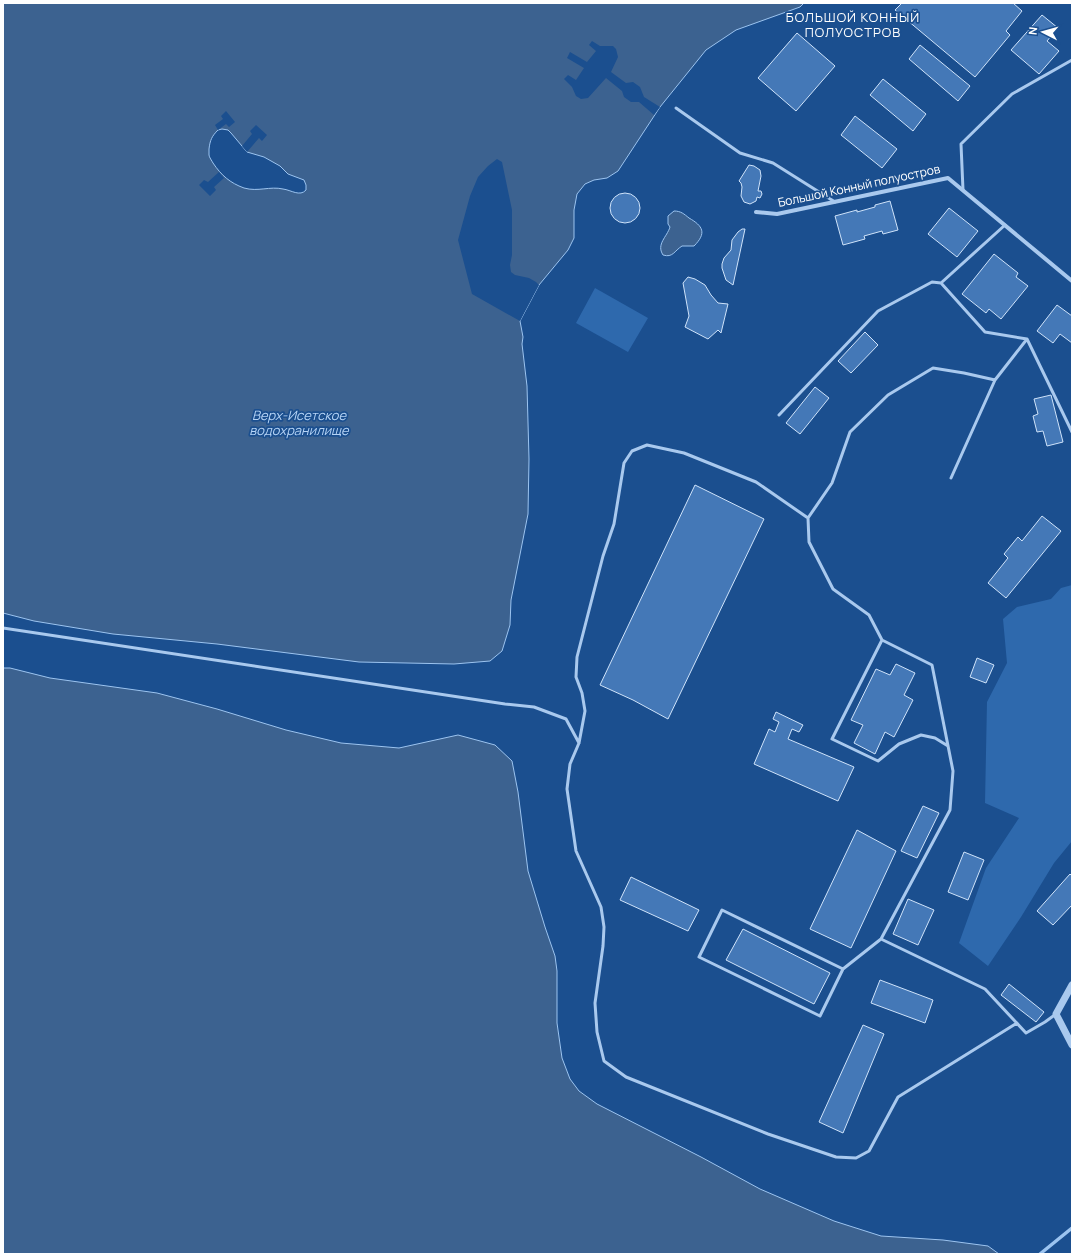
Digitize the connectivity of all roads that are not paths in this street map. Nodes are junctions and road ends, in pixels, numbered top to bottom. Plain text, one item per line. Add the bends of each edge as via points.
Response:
1 (1072, 60) edge
2 (676, 108) dead end
3 (963, 190) junction
4 (835, 202) junction
5 (756, 212) dead end
6 (1005, 225) junction
7 (1072, 281) edge
8 (941, 283) junction
9 (1027, 339) junction
10 (995, 380) junction
11 (780, 415) dead end
12 (1072, 432) edge
13 (951, 478) dead end
14 (808, 518) junction
15 (3, 628) edge
16 (882, 640) junction
17 (579, 743) junction
18 (948, 746) junction
19 (881, 939) junction
20 (844, 969) junction
21 (1072, 985) edge
22 (1056, 1014) junction
23 (1017, 1023) junction
24 (1072, 1046) edge

1 - 3 lane via 1012,94 961,144
2 - 4 lane via 740,153 774,163
3 - 4 street, Большой Конный полуостров via 948,178
3 - 6 street, Большой Конный полуостров
4 - 5 street, Большой Конный полуостров via 777,214
6 - 7 street, Большой Конный полуостров
6 - 8 lane
8 - 9 lane via 985,332
8 - 11 lane via 932,282 878,311
9 - 10 lane
9 - 12 lane
10 - 13 lane
10 - 14 lane via 933,368 888,395 850,432 832,484
14 - 16 lane via 809,542 833,589 869,615
14 - 17 lane via 756,482 684,453 647,445 632,451 624,463 614,524 603,556 577,657 576,677 585,711
15 - 17 lane via 534,707 566,719
16 - 18 lane via 932,665
16 - 18 lane via 832,739 878,761 899,744 921,735 935,738
17 - 23 lane via 570,764 567,789 576,850 601,907 604,927 595,1003 597,1032 604,1061 626,1077 768,1134 836,1157 856,1158 869,1151 898,1097
18 - 19 lane via 953,771 950,810
19 - 20 lane
19 - 23 lane via 985,989
20 - 20 lane via 820,1016 699,957 722,910
21 - 22 street
22 - 23 lane via 1026,1033
22 - 24 street

